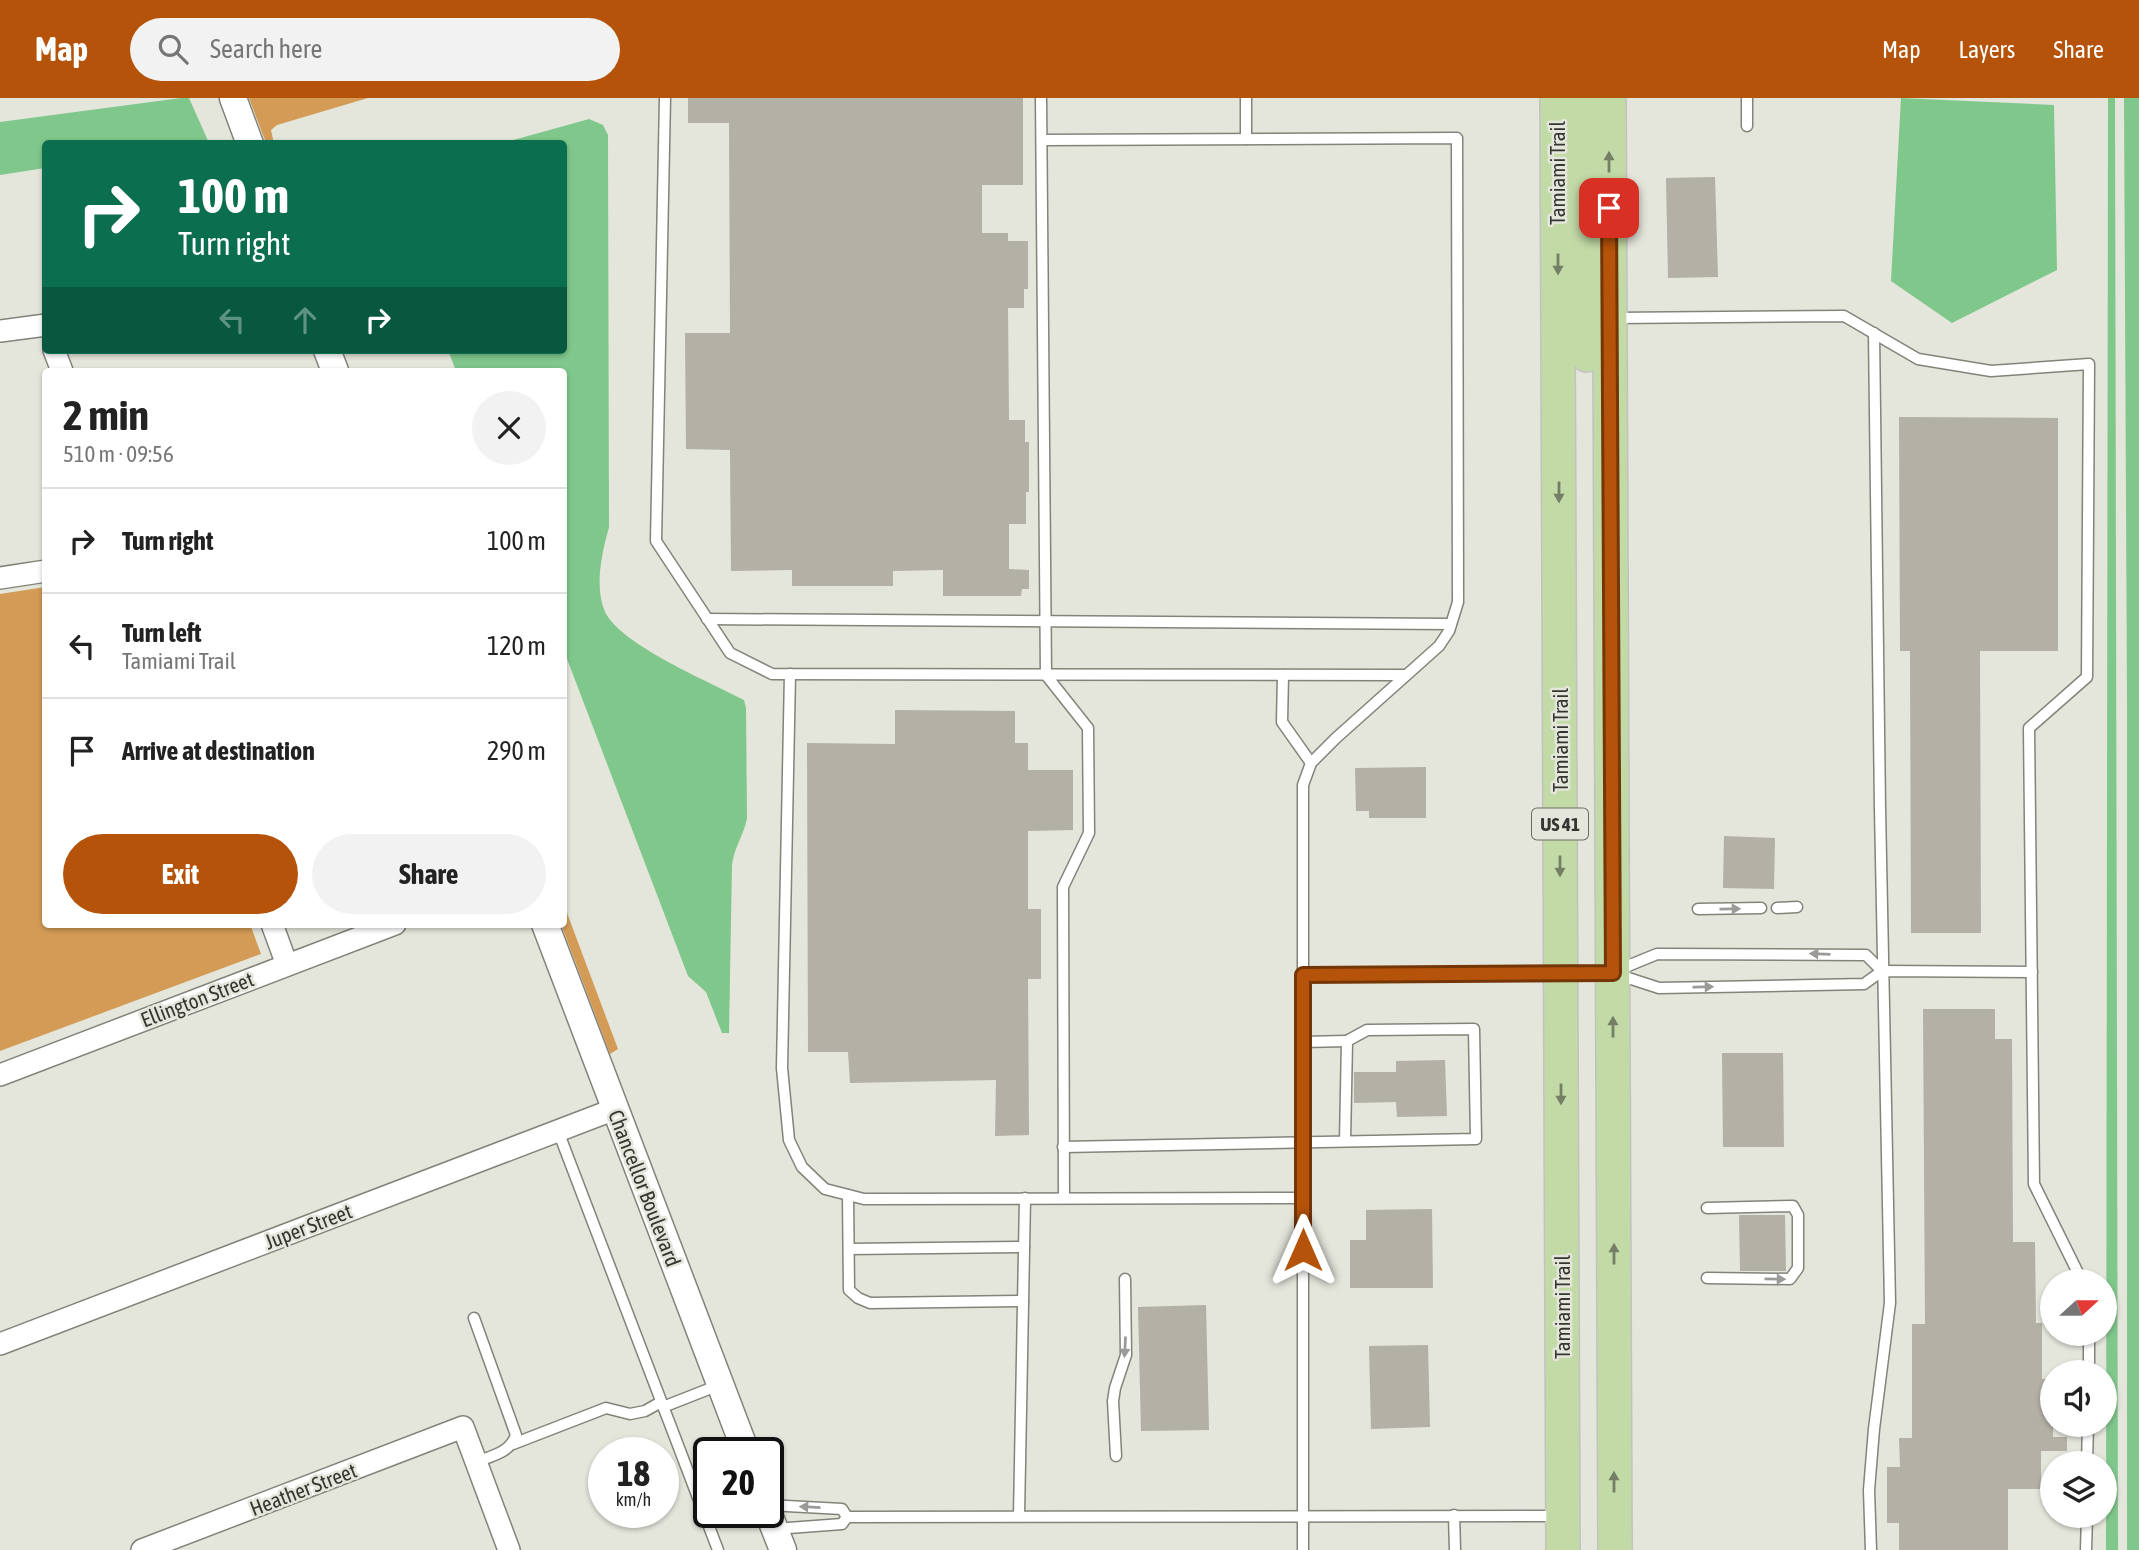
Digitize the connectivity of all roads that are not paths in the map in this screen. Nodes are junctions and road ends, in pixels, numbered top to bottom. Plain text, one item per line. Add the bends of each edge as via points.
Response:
1 (233, 98) edge
2 (666, 98) edge
3 (1041, 98) edge
4 (1246, 98) edge
5 (1557, 98) edge
6 (1585, 98) edge
7 (1609, 98) edge
8 (1747, 98) edge
9 (1746, 126) dead end
10 (1245, 139) junction
11 (249, 140) edge
12 (1042, 140) junction
13 (1610, 318) junction
14 (42, 326) edge
15 (0, 331) edge
16 (1874, 333) junction
17 (1611, 547) junction
18 (42, 572) edge
19 (0, 578) edge
20 (707, 619) junction
21 (1045, 621) junction
22 (1451, 624) junction
23 (790, 674) junction
24 (1046, 675) junction
25 (1283, 675) junction
26 (1405, 676) junction
27 (1311, 763) junction
28 (1797, 907) dead end
29 (1761, 908) dead end
30 (1777, 908) dead end
31 (1698, 909) dead end
32 (273, 928) edge
33 (384, 928) edge
34 (547, 928) edge
35 (287, 965) junction
36 (1882, 971) junction
37 (1561, 972) junction
38 (2032, 972) junction
39 (1613, 973) junction
40 (1303, 975) junction
41 (1347, 1041) junction
42 (1303, 1042) junction
43 (0, 1075) edge
44 (615, 1109) junction
45 (558, 1131) junction
46 (1345, 1141) junction
47 (1303, 1142) junction
48 (1063, 1147) junction
49 (848, 1195) junction
50 (1025, 1198) junction
51 (1063, 1198) junction
52 (1303, 1198) junction
53 (1707, 1208) dead end
54 (1024, 1247) junction
55 (849, 1249) junction
56 (2076, 1269) edge
57 (1707, 1278) dead end
58 (1125, 1279) dead end
59 (1023, 1301) junction
60 (474, 1318) dead end
61 (0, 1344) edge
62 (720, 1385) junction
63 (662, 1405) junction
64 (1563, 1424) junction
65 (740, 1437) edge
66 (513, 1444) junction
67 (1116, 1456) dead end
68 (476, 1462) junction
69 (1019, 1516) junction
70 (1303, 1516) junction
71 (1454, 1516) junction
72 (1563, 1516) junction
73 (848, 1517) junction
74 (784, 1522) edge
75 (784, 1524) edge
76 (2087, 1528) edge
77 (142, 1550) edge
78 (509, 1550) edge
79 (718, 1550) edge
80 (1303, 1550) edge
81 (1455, 1550) edge
82 (1563, 1550) edge
83 (1577, 1550) edge
84 (1615, 1550) edge
85 (1871, 1550) edge
86 (2086, 1550) edge

1 - 11 street
2 - 20 lane via 656,541
3 - 12 lane
4 - 10 lane
5 -> 37 main road, Tamiami Trail / US 41
6 - 17 main road via 1588,436
13 -> 7 main road, US 41
8 - 9 lane
10 - 12 lane
10 - 22 lane via 1457,138 1458,602
12 - 21 lane
13 - 16 lane via 1844,316
13 - 17 main road, US 41
14 - 15 street
16 - 36 lane
16 - 38 lane via 1919,359 1991,371 2089,364 2087,677 2029,728
17 - 39 main road, US 41
18 - 19 street
20 - 21 lane
20 - 23 lane via 730,653 772,674
21 - 22 lane
21 - 24 lane
22 - 26 lane via 1439,646
23 - 24 lane
23 - 49 lane via 782,1068 789,1140 802,1167 825,1189
24 - 25 lane
24 - 48 lane via 1088,728 1089,833 1063,887
25 - 26 lane
25 - 27 lane via 1282,722
26 - 27 lane
27 - 40 lane via 1303,785
28 - 30 lane
31 -> 29 lane
32 - 35 street
33 - 35 street, Ellington Street
34 - 44 street, Chancellor Boulevard
35 - 43 street, Ellington Street
36 - 38 lane
39 -> 36 lane via 1660,988 1864,984
36 -> 39 lane via 1866,955 1657,954
36 - 85 lane via 1890,1303 1869,1493
37 - 39 main road
37 - 40 lane
37 -> 64 main road, Tamiami Trail / US 41
38 - 56 lane via 2034,1184
84 -> 39 main road, US 41
40 - 42 lane
41 - 42 lane
41 - 46 lane
41 - 46 lane via 1367,1030 1474,1028 1476,1139
42 - 47 lane
44 - 45 street, Juper Street
44 - 62 street, Chancellor Boulevard
45 - 61 street, Juper Street
45 - 63 lane
46 - 47 lane
47 - 48 lane
47 - 52 lane
48 - 51 lane
49 - 50 lane via 864,1199
49 - 55 lane
50 - 51 lane
50 - 54 lane
51 - 52 lane
52 - 70 lane
57 -> 53 lane via 1790,1279 1798,1268 1798,1215 1793,1206
54 - 55 lane
54 - 59 lane
55 - 59 lane via 849,1290 870,1303
58 -> 67 lane via 1126,1355 1115,1388
59 - 69 lane
60 - 66 lane via 516,1435
62 - 63 lane
62 - 65 street, Chancellor Boulevard
63 - 66 lane via 630,1414 606,1408
63 - 79 lane
64 - 72 main road, Tamiami Trail / US 41
64 - 83 main road via 1576,1486
66 - 68 lane
68 - 77 street, Heather Street via 463,1427
68 - 78 street
69 - 70 lane
69 - 73 lane
70 - 71 lane
70 - 80 lane
71 - 72 lane
71 - 81 lane
72 - 82 main road, Tamiami Trail / US 41
73 -> 74 lane via 842,1509
73 - 75 lane via 842,1524
76 - 86 lane

